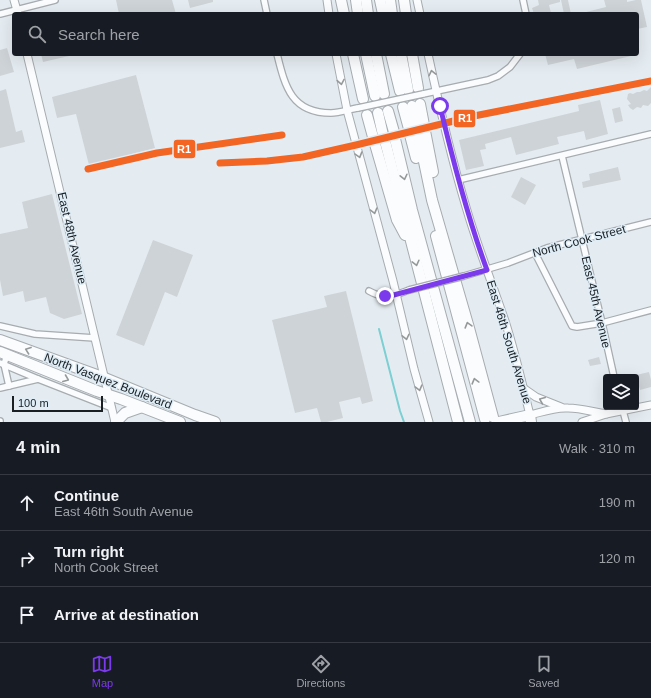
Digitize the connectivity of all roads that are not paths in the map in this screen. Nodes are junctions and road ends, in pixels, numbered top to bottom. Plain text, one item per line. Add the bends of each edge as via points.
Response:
1 (14, 0) edge
2 (56, 0) edge
3 (264, 0) edge
4 (327, 0) edge
5 (342, 0) edge
6 (356, 0) edge
7 (366, 0) edge
8 (380, 0) edge
9 (390, 0) edge
10 (404, 0) edge
11 (417, 0) edge
12 (523, 0) edge
13 (17, 12) edge
14 (267, 12) edge
15 (330, 12) edge
16 (344, 12) edge
17 (358, 12) edge
18 (368, 12) edge
19 (383, 12) edge
20 (392, 12) edge
21 (406, 12) edge
22 (420, 12) edge
23 (526, 12) edge
24 (12, 13) edge
25 (0, 14) edge
26 (28, 56) edge
27 (278, 56) edge
28 (336, 56) edge
29 (352, 56) edge
30 (367, 56) edge
31 (376, 56) edge
32 (392, 56) edge
33 (402, 56) edge
34 (412, 56) edge
35 (428, 56) edge
36 (518, 56) edge
37 (436, 91) junction
38 (412, 97) junction
39 (361, 103) junction
40 (347, 110) junction
41 (367, 115) dead end
42 (417, 130) junction
43 (651, 134) edge
44 (379, 139) junction
45 (562, 156) junction
46 (458, 180) junction
47 (651, 222) edge
48 (582, 239) junction
49 (535, 253) junction
50 (487, 270) junction
51 (369, 291) dead end
52 (396, 294) junction
53 (651, 310) edge
54 (602, 323) junction
55 (0, 326) edge
56 (95, 338) junction
57 (0, 340) edge
58 (3, 358) edge
59 (613, 374) edge
60 (105, 378) junction
61 (38, 379) junction
62 (9, 386) junction
63 (0, 388) edge
64 (523, 388) junction
65 (109, 395) junction
66 (651, 405) edge
67 (142, 407) junction
68 (639, 407) edge
69 (112, 408) junction
70 (563, 408) junction
71 (620, 410) edge
72 (623, 410) edge
73 (606, 414) junction
74 (531, 418) edge
75 (495, 420) edge
76 (116, 422) edge
77 (180, 422) edge
78 (215, 422) edge
79 (429, 422) edge
80 (458, 422) edge
81 (470, 422) edge
82 (582, 422) edge
83 (626, 422) edge

1 - 13 main road
2 - 13 street
3 - 14 street
4 - 15 main road
5 - 16 highway
6 - 17 highway
7 - 18 highway
8 - 19 highway
9 - 20 highway
10 - 21 highway
11 - 22 main road
12 - 23 street
24 - 25 street
26 - 56 main road, East 48th Avenue
27 - 40 street via 286,86 299,104 322,113
28 -> 40 main road
29 - 39 highway
30 - 31 highway via 380,95
32 - 38 highway
33 - 38 highway
34 - 38 highway
37 -> 35 main road, East 46th South Avenue
36 - 37 street via 510,67 498,76
37 - 38 street
37 - 46 main road, East 46th South Avenue
38 - 39 street, bridge
38 - 42 highway
39 - 40 street
40 -> 52 main road
41 - 44 highway
75 -> 42 highway via 432,200
75 -> 42 highway via 445,272
43 - 45 street
44 -> 80 highway via 397,220 412,248
44 -> 81 highway via 383,112 394,136
45 - 46 street
45 - 48 street, East 45th Avenue
46 - 50 main road, East 46th South Avenue
47 - 48 street, North Cook Street
48 - 49 street, North Cook Street
48 - 54 street, East 45th Avenue
49 - 50 street, North Cook Street
49 - 54 street via 572,326
50 - 52 street, North Cook Street, bridge
50 - 64 main road, East 46th South Avenue via 505,322
51 - 52 street, North Cook Street via 385,296
52 -> 79 main road
53 - 54 street
54 - 59 street, East 45th Avenue
55 - 56 street via 35,334
56 - 60 main road, East 48th Avenue
60 -> 57 highway, North Vasquez Boulevard
58 - 61 street
58 - 62 street
58 -> 65 highway, North Vasquez Boulevard
60 - 65 main road, East 48th Avenue
60 - 78 highway, North Vasquez Boulevard
61 - 62 street
61 - 69 street
62 - 63 street
70 -> 64 main road via 539,399
64 - 74 main road, East 46th South Avenue
65 - 67 highway, North Vasquez Boulevard
65 - 69 main road, East 48th Avenue
66 - 68 main road
67 - 76 highway via 125,413
67 - 77 highway, North Vasquez Boulevard
69 - 76 main road, East 48th Avenue
70 - 73 main road
70 - 74 main road
71 - 73 main road
72 - 83 street
73 - 82 main road
74 - 75 highway

